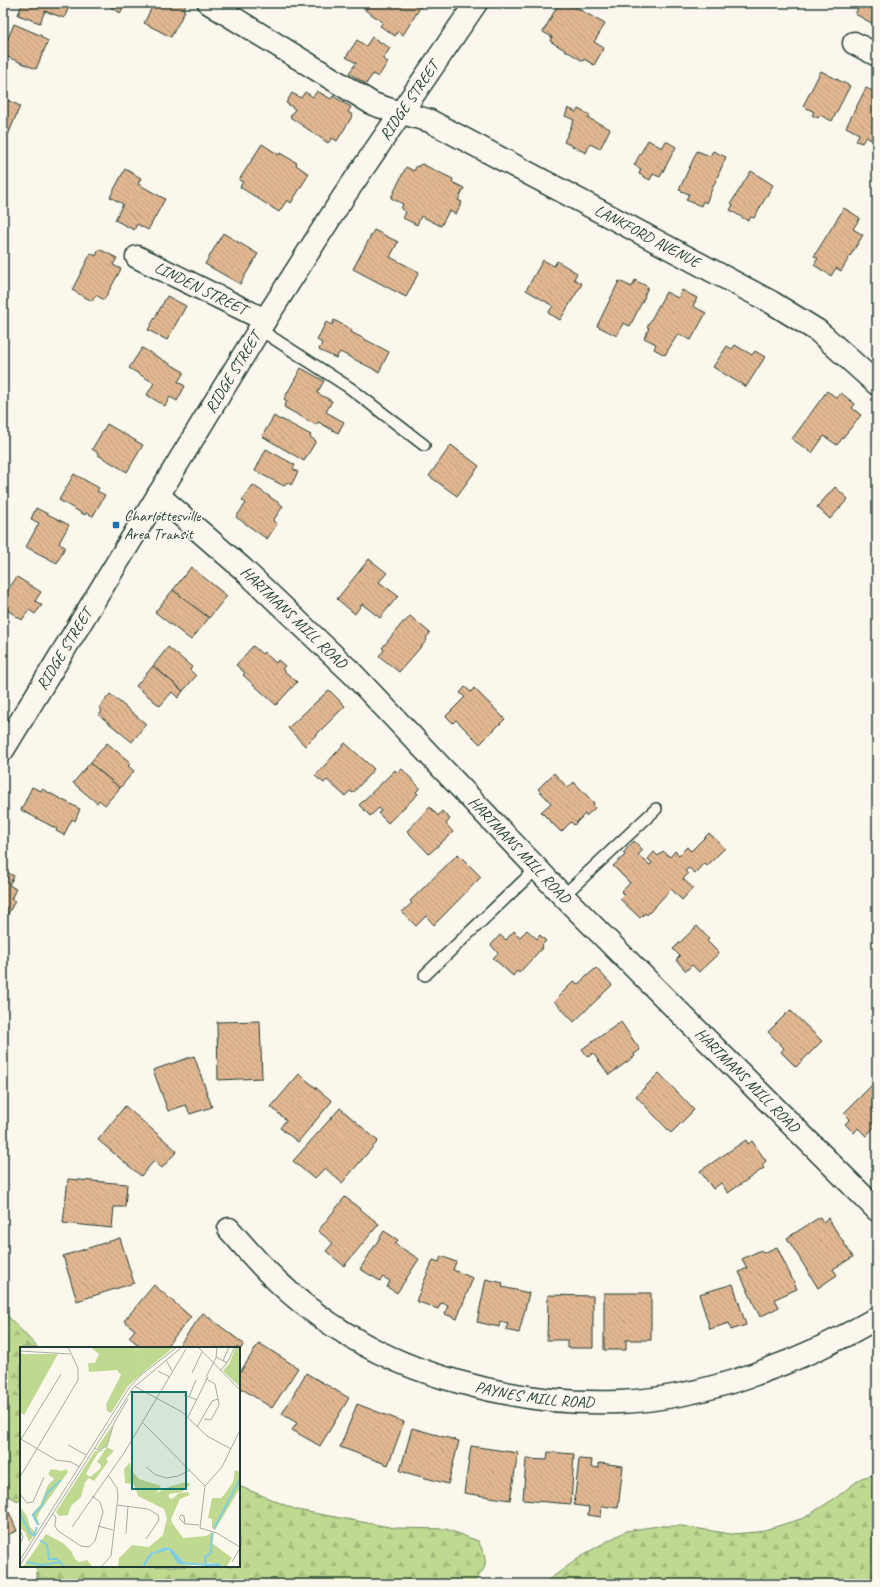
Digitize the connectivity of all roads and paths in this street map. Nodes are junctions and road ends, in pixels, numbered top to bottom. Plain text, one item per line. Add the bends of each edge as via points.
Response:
1 (208, 3) edge
2 (476, 3) edge
3 (854, 43) dead end
4 (877, 55) edge
5 (402, 113) junction
6 (137, 257) dead end
7 (262, 324) junction
8 (877, 384) edge
9 (424, 445) dead end
10 (158, 495) junction
11 (3, 750) edge
12 (656, 809) dead end
13 (536, 869) junction
14 (563, 896) junction
15 (425, 975) dead end
16 (877, 1210) edge
17 (229, 1229) dead end
18 (877, 1318) edge

1 - 5 street, LANKFORD AVENUE via 373,104
2 - 5 street, RIDGE STREET
3 - 4 street
5 - 7 street, RIDGE STREET via 344,196
5 - 8 street, LANKFORD AVENUE via 430,121 772,302 818,331
6 - 7 street, LINDEN STREET
7 - 9 lane
7 - 10 street, RIDGE STREET
10 - 11 street, RIDGE STREET
10 - 13 street, HARTMANS MILL ROAD via 243,569 353,674
12 - 14 lane
13 - 14 street, HARTMANS MILL ROAD
13 - 15 lane
14 - 16 street, HARTMANS MILL ROAD
17 - 18 street, PAYNES MILL ROAD via 273,1278 352,1338 392,1360 439,1377 528,1398 620,1402 710,1388 805,1354 854,1332

